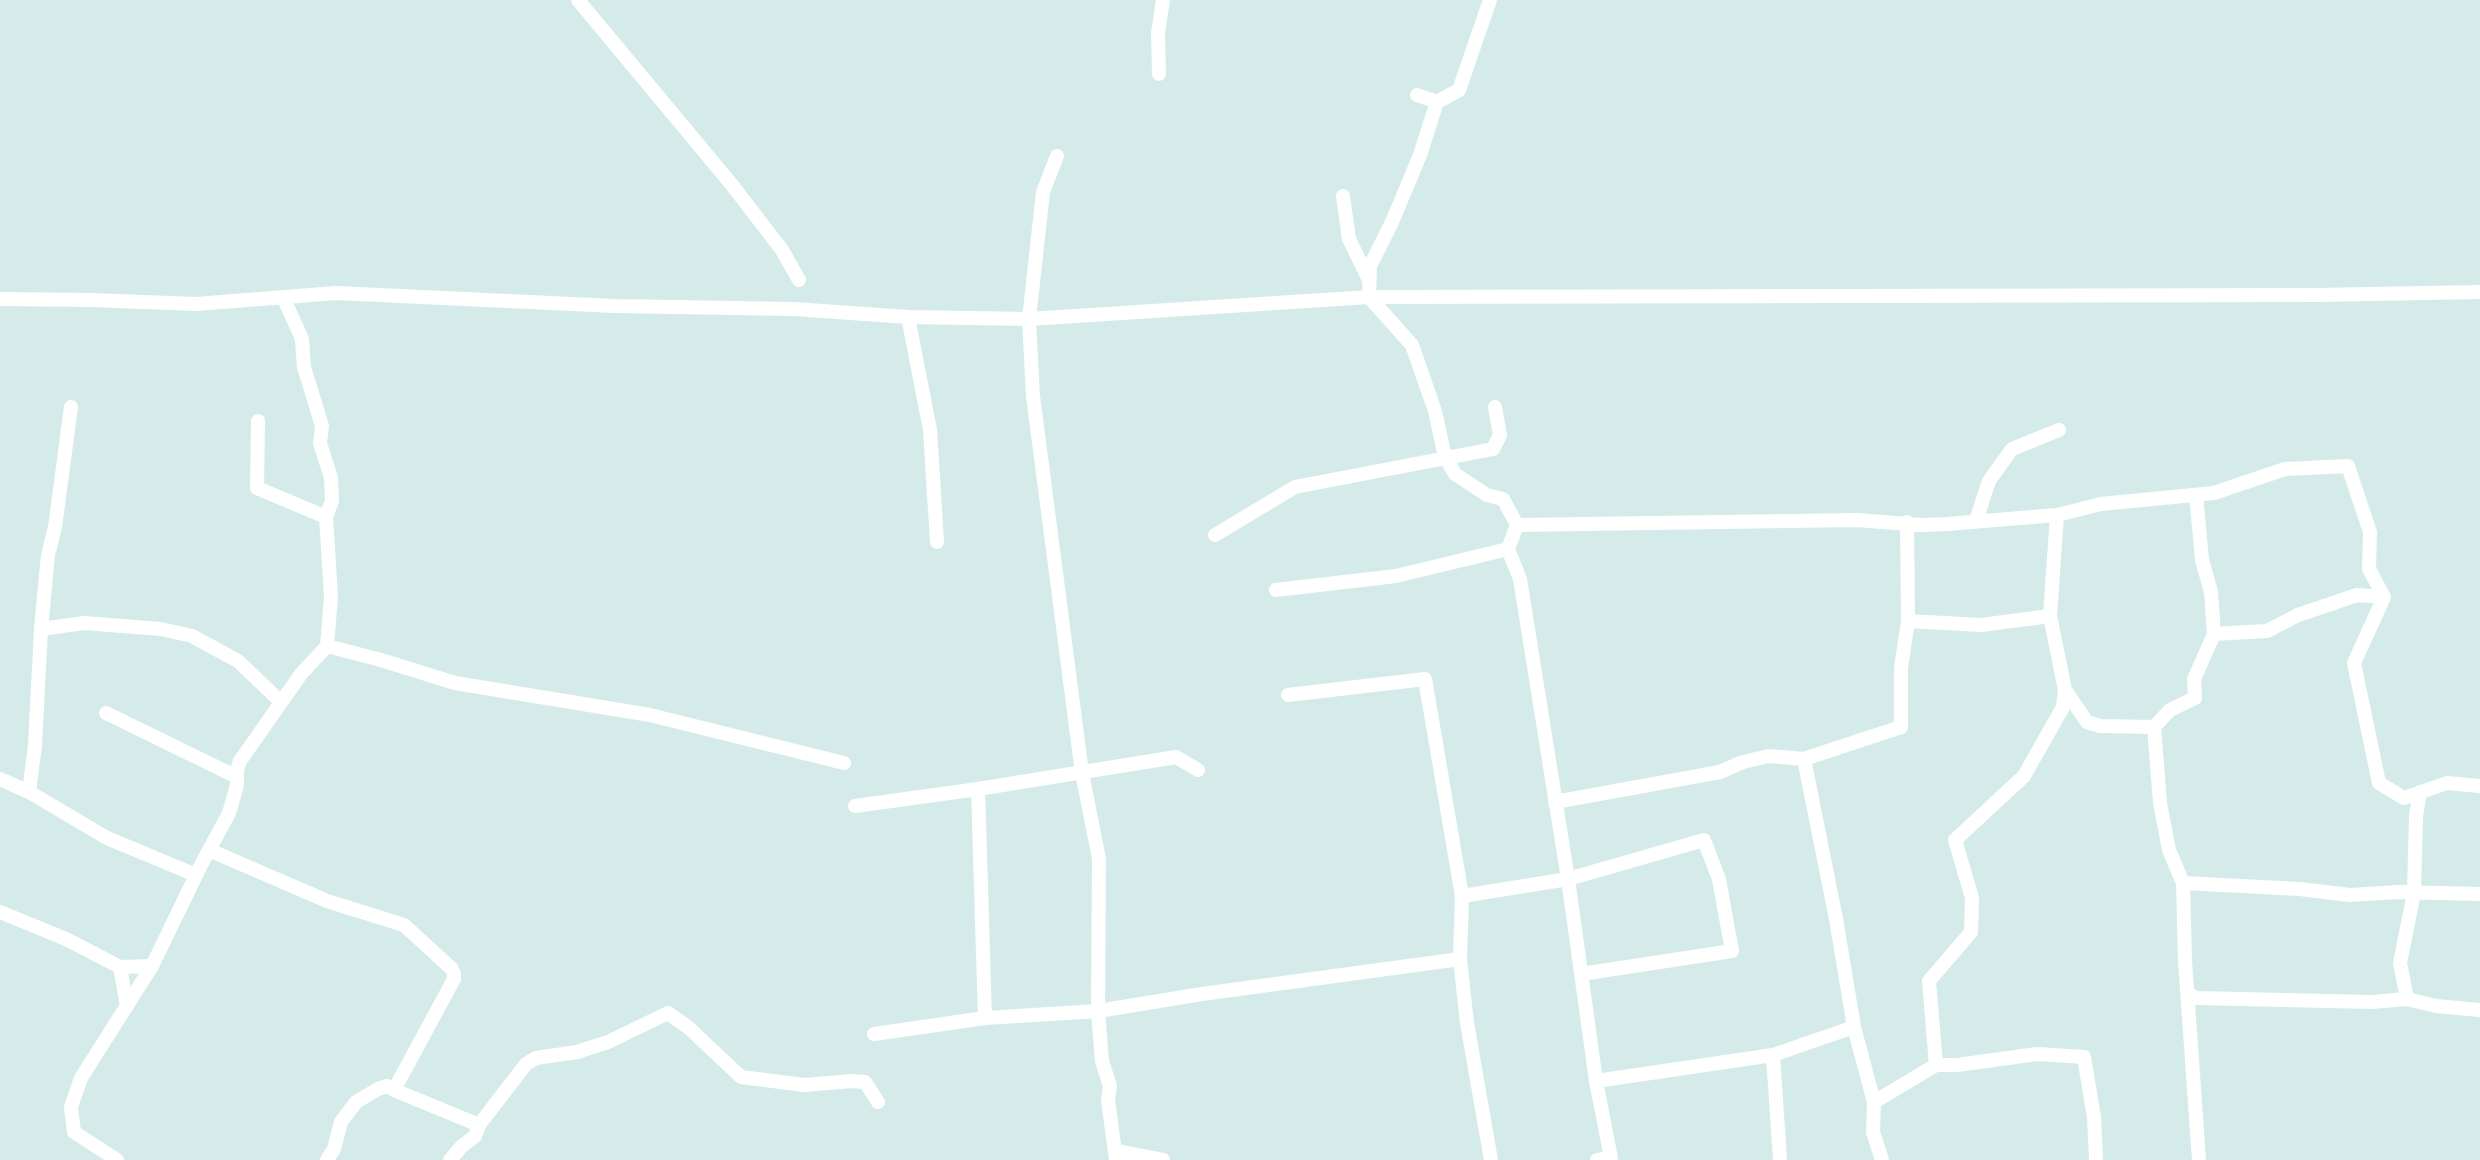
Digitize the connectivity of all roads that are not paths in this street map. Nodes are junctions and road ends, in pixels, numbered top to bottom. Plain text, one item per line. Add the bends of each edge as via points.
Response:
1 (578, 0) edge
2 (1162, 0) edge
3 (1490, 0) edge
4 (1159, 74) dead end
5 (1416, 95) dead end
6 (1437, 102) junction
7 (1057, 156) dead end
8 (1343, 196) dead end
9 (799, 280) dead end
10 (1369, 280) junction
11 (2480, 292) edge
12 (1368, 297) junction
13 (284, 299) junction
14 (0, 300) edge
15 (908, 317) junction
16 (1029, 319) junction
17 (71, 407) dead end
18 (1495, 407) dead end
19 (258, 421) dead end
20 (2059, 430) dead end
21 (1445, 457) junction
22 (2196, 495) junction
23 (2057, 515) junction
24 (326, 517) junction
25 (1976, 521) junction
26 (1907, 522) junction
27 (1517, 525) junction
28 (1216, 535) dead end
29 (937, 542) dead end
30 (1508, 549) junction
31 (1276, 590) dead end
32 (2384, 597) junction
33 (2050, 616) junction
34 (1908, 621) junction
35 (41, 629) junction
36 (2214, 634) junction
37 (326, 646) junction
38 (2065, 690) junction
39 (1288, 695) dead end
40 (280, 702) junction
41 (106, 713) dead end
42 (2154, 727) junction
43 (1804, 759) junction
44 (844, 763) dead end
45 (1198, 770) dead end
46 (1082, 773) junction
47 (237, 777) junction
48 (0, 778) edge
49 (2480, 786) edge
50 (978, 789) junction
51 (29, 792) junction
52 (2420, 792) junction
53 (1555, 802) junction
54 (855, 806) dead end
55 (209, 850) junction
56 (196, 875) junction
57 (1568, 879) junction
58 (2184, 883) junction
59 (2414, 893) junction
60 (2480, 894) edge
61 (1462, 896) junction
62 (0, 912) edge
63 (1460, 959) junction
64 (152, 966) junction
65 (120, 967) junction
66 (1580, 974) junction
67 (2188, 994) junction
68 (2407, 1000) junction
69 (128, 1006) junction
70 (2480, 1010) edge
71 (1098, 1012) junction
72 (985, 1018) junction
73 (1854, 1027) junction
74 (874, 1034) dead end
75 (1773, 1055) junction
76 (1936, 1065) junction
77 (1596, 1081) junction
78 (394, 1090) junction
79 (878, 1102) dead end
80 (1874, 1102) junction
81 (479, 1125) junction
82 (102, 1156) edge
83 (1116, 1156) edge
84 (117, 1160) edge
85 (327, 1160) edge
86 (450, 1160) edge
87 (1163, 1160) edge
88 (1490, 1160) edge
89 (1597, 1160) edge
90 (1780, 1160) edge
91 (1882, 1160) edge
92 (2096, 1160) edge
93 (2199, 1160) edge

1 - 9 street via 732,185 782,250
2 - 4 street via 1158,33
3 - 6 street via 1459,90
5 - 6 street
6 - 10 street via 1420,155 1370,266
7 - 16 street via 1043,192
8 - 10 street via 1349,239
10 - 12 street
11 - 12 street
12 - 16 street
12 - 21 street via 1412,345 1435,411
13 - 14 street via 196,304
13 - 15 street via 336,293 615,306 794,309
13 - 24 street via 302,339 304,367 322,426 320,443 332,485 332,501
15 - 16 street
15 - 29 street via 930,430
16 - 46 street via 1033,396
17 - 35 street via 48,555
18 - 21 street via 1500,435 1493,450
19 - 24 street via 258,488
20 - 25 street via 2012,449 1989,482
21 - 27 street via 1455,474 1487,495 1503,499
21 - 28 street via 1295,487
22 - 23 street via 2100,504
22 - 32 street via 2214,493 2285,470 2348,466 2370,532 2369,569
22 - 36 street
23 - 25 street
23 - 33 street
24 - 37 street via 331,597
25 - 26 street via 1921,525
26 - 27 street
26 - 34 street
27 - 30 street
30 - 31 street via 1396,576
30 - 53 street via 1520,579
32 - 36 street via 2357,595 2298,615 2267,632
32 - 52 street via 2354,663 2379,783 2404,798
33 - 34 street via 1981,625
33 - 38 street
34 - 43 street via 1901,668 1901,727
35 - 40 street via 84,623 161,629 192,636 238,661
35 - 51 street via 35,745
36 - 42 street via 2194,679 2195,698 2170,710
37 - 40 street
37 - 44 street via 455,683 650,715
38 - 42 street via 2087,722 2100,726
38 - 76 street via 2063,707 2024,776 1956,840 1972,898 1971,932 1929,981
39 - 61 street via 1425,680
40 - 47 street via 240,761
41 - 47 street
42 - 58 street via 2160,803 2169,850
43 - 53 street via 1769,756 1720,772
43 - 73 street
45 - 46 street via 1176,757
46 - 50 street
46 - 71 street via 1099,859
47 - 55 street via 229,813
48 - 51 street
49 - 52 street via 2447,783
50 - 54 street
50 - 72 street
51 - 56 street via 107,838
52 - 59 street via 2416,816
53 - 57 street
55 - 56 street
55 - 78 street via 327,901 404,925 452,969 454,979
56 - 64 street
57 - 61 street
57 - 66 street
57 - 66 street via 1704,840 1719,879 1732,951
58 - 59 street via 2350,895
58 - 67 street
59 - 60 street
59 - 68 street via 2400,964
61 - 63 street
62 - 65 street via 66,939
63 - 71 street via 1202,994
63 - 88 street via 1467,1023
64 - 65 street
64 - 69 street
65 - 69 street
66 - 77 street
67 - 68 street via 2196,998
67 - 93 street
68 - 70 street
69 - 82 street via 81,1078 71,1107 74,1132
71 - 72 street
71 - 83 street via 1102,1061 1110,1086 1108,1100
72 - 74 street
73 - 75 street
73 - 80 street
75 - 77 street
75 - 90 street
76 - 80 street
76 - 92 street via 2037,1054 2084,1057 2094,1116
77 - 89 street via 1611,1158
78 - 81 street
78 - 85 street via 387,1086 356,1102 341,1122
79 - 81 street via 865,1082 805,1085 741,1076 690,1028 668,1013 608,1042 577,1052 536,1058 526,1064
80 - 91 street via 1873,1132
81 - 86 street via 475,1136
82 - 84 street
83 - 87 street

